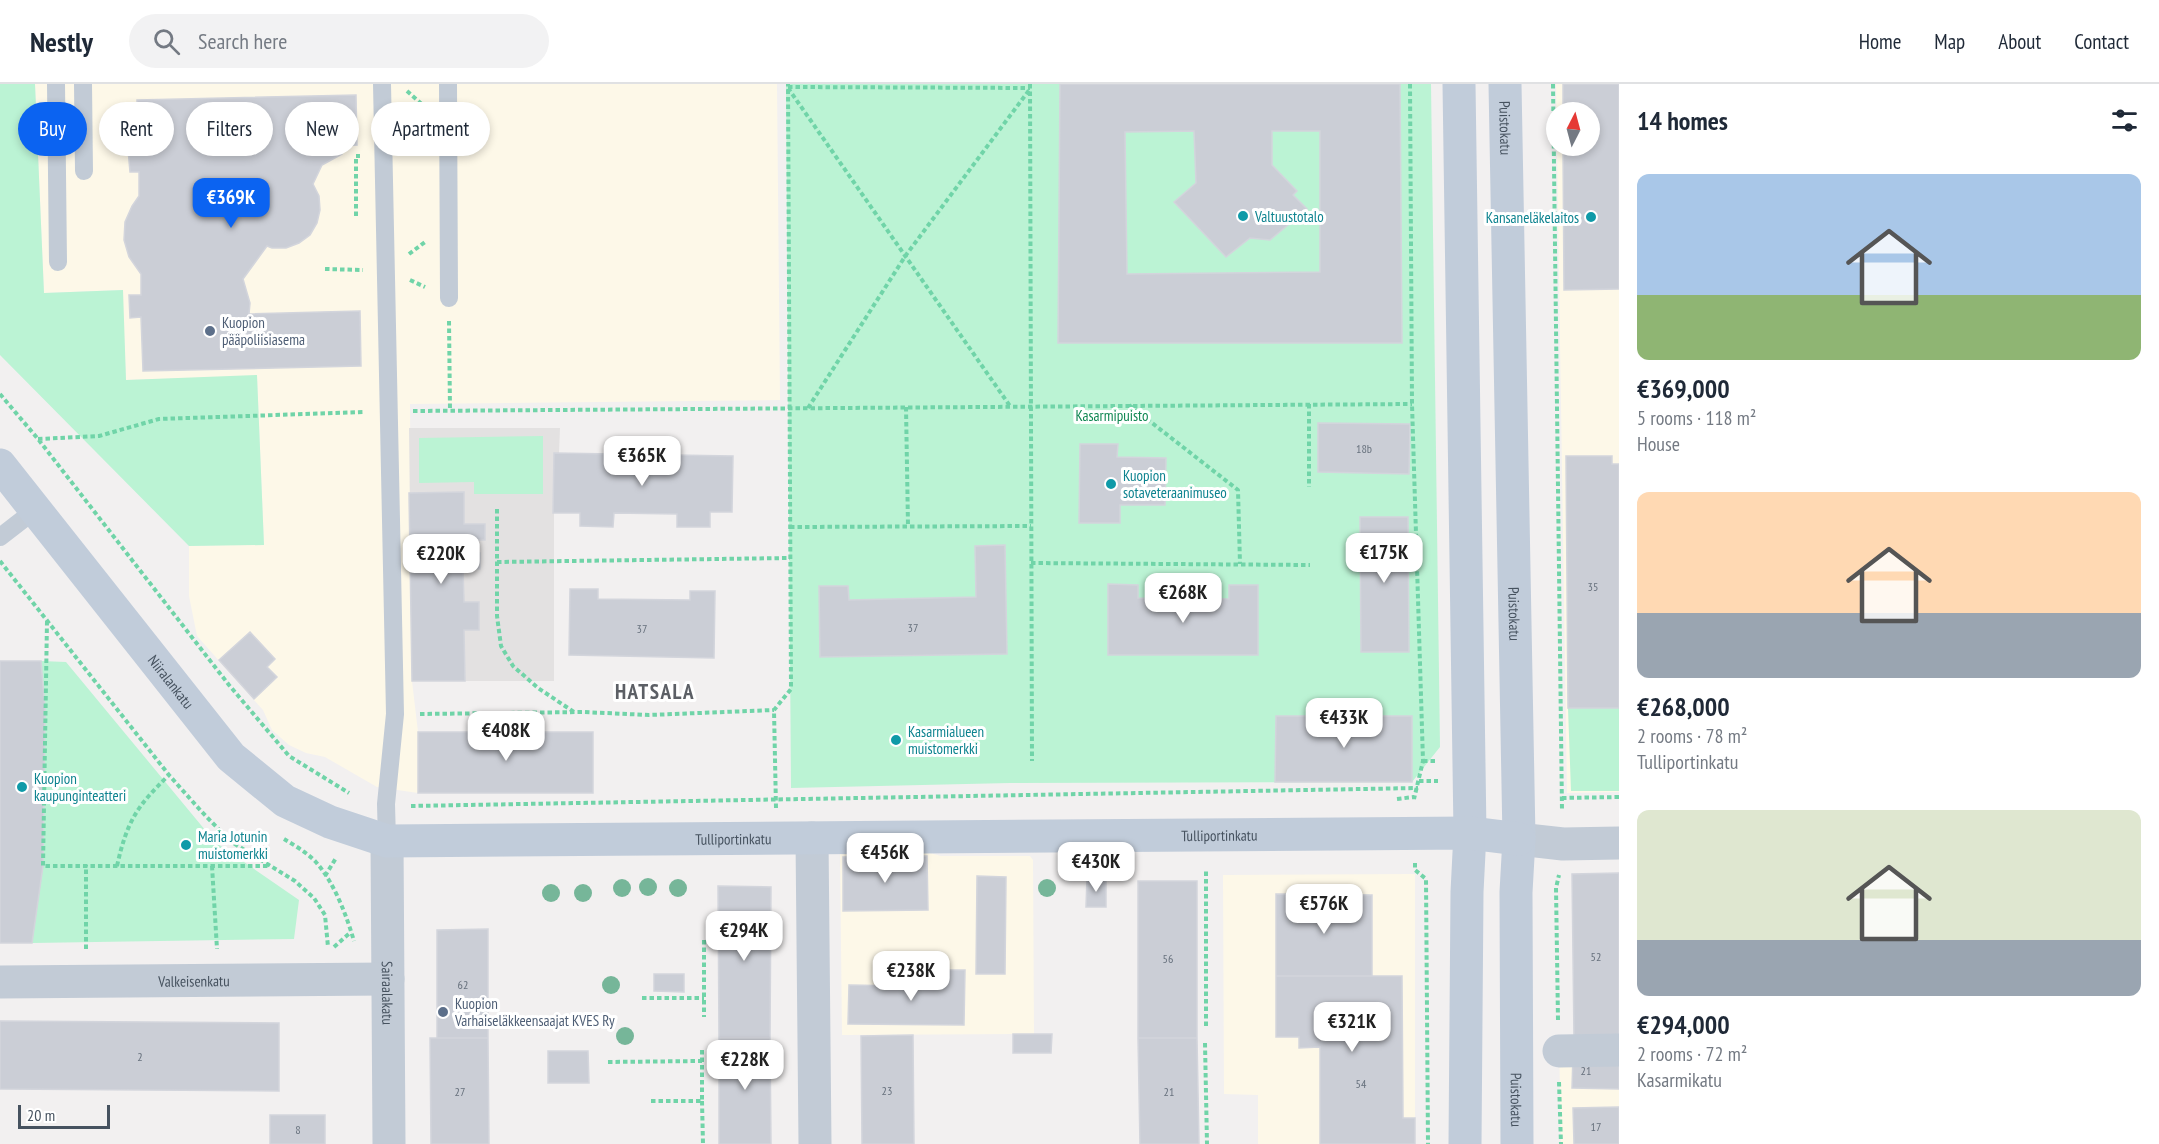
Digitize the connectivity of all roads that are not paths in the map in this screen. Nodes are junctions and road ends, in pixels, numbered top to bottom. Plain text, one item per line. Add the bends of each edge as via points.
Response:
1 (56, 84) edge
2 (83, 84) edge
3 (382, 84) edge
4 (448, 84) edge
5 (1459, 84) edge
6 (1505, 84) edge
7 (84, 171) dead end
8 (58, 262) dead end
9 (449, 298) road end
10 (0, 465) edge
11 (35, 510) junction
12 (0, 537) edge
13 (1470, 833) junction
14 (812, 838) junction
15 (1519, 839) junction
16 (387, 841) junction
17 (1619, 843) edge
18 (376, 979) junction
19 (0, 982) edge
20 (1619, 1050) edge
21 (1559, 1051) road end
22 (389, 1144) edge
23 (815, 1144) edge
24 (1465, 1144) edge
25 (1517, 1144) edge

1 - 8 lane
2 - 7 lane
3 - 16 lane via 395,714 386,804
4 - 9 lane
5 - 13 main road
6 - 15 main road, Puistokatu
10 - 11 main road, Niiralankatu
11 - 12 lane
11 - 16 main road, Niiralankatu via 231,757 285,801 330,822
13 - 14 main road, Tulliportinkatu
13 - 15 main road, Tulliportinkatu
13 - 24 main road
14 - 16 main road, Tulliportinkatu
14 - 23 street
15 - 17 street, Tulliportinkatu via 1563,844
15 - 25 main road, Puistokatu
16 - 18 street, Sairaalakatu
18 - 19 street, Valkeisenkatu
18 - 22 street, Sairaalakatu
20 - 21 street

